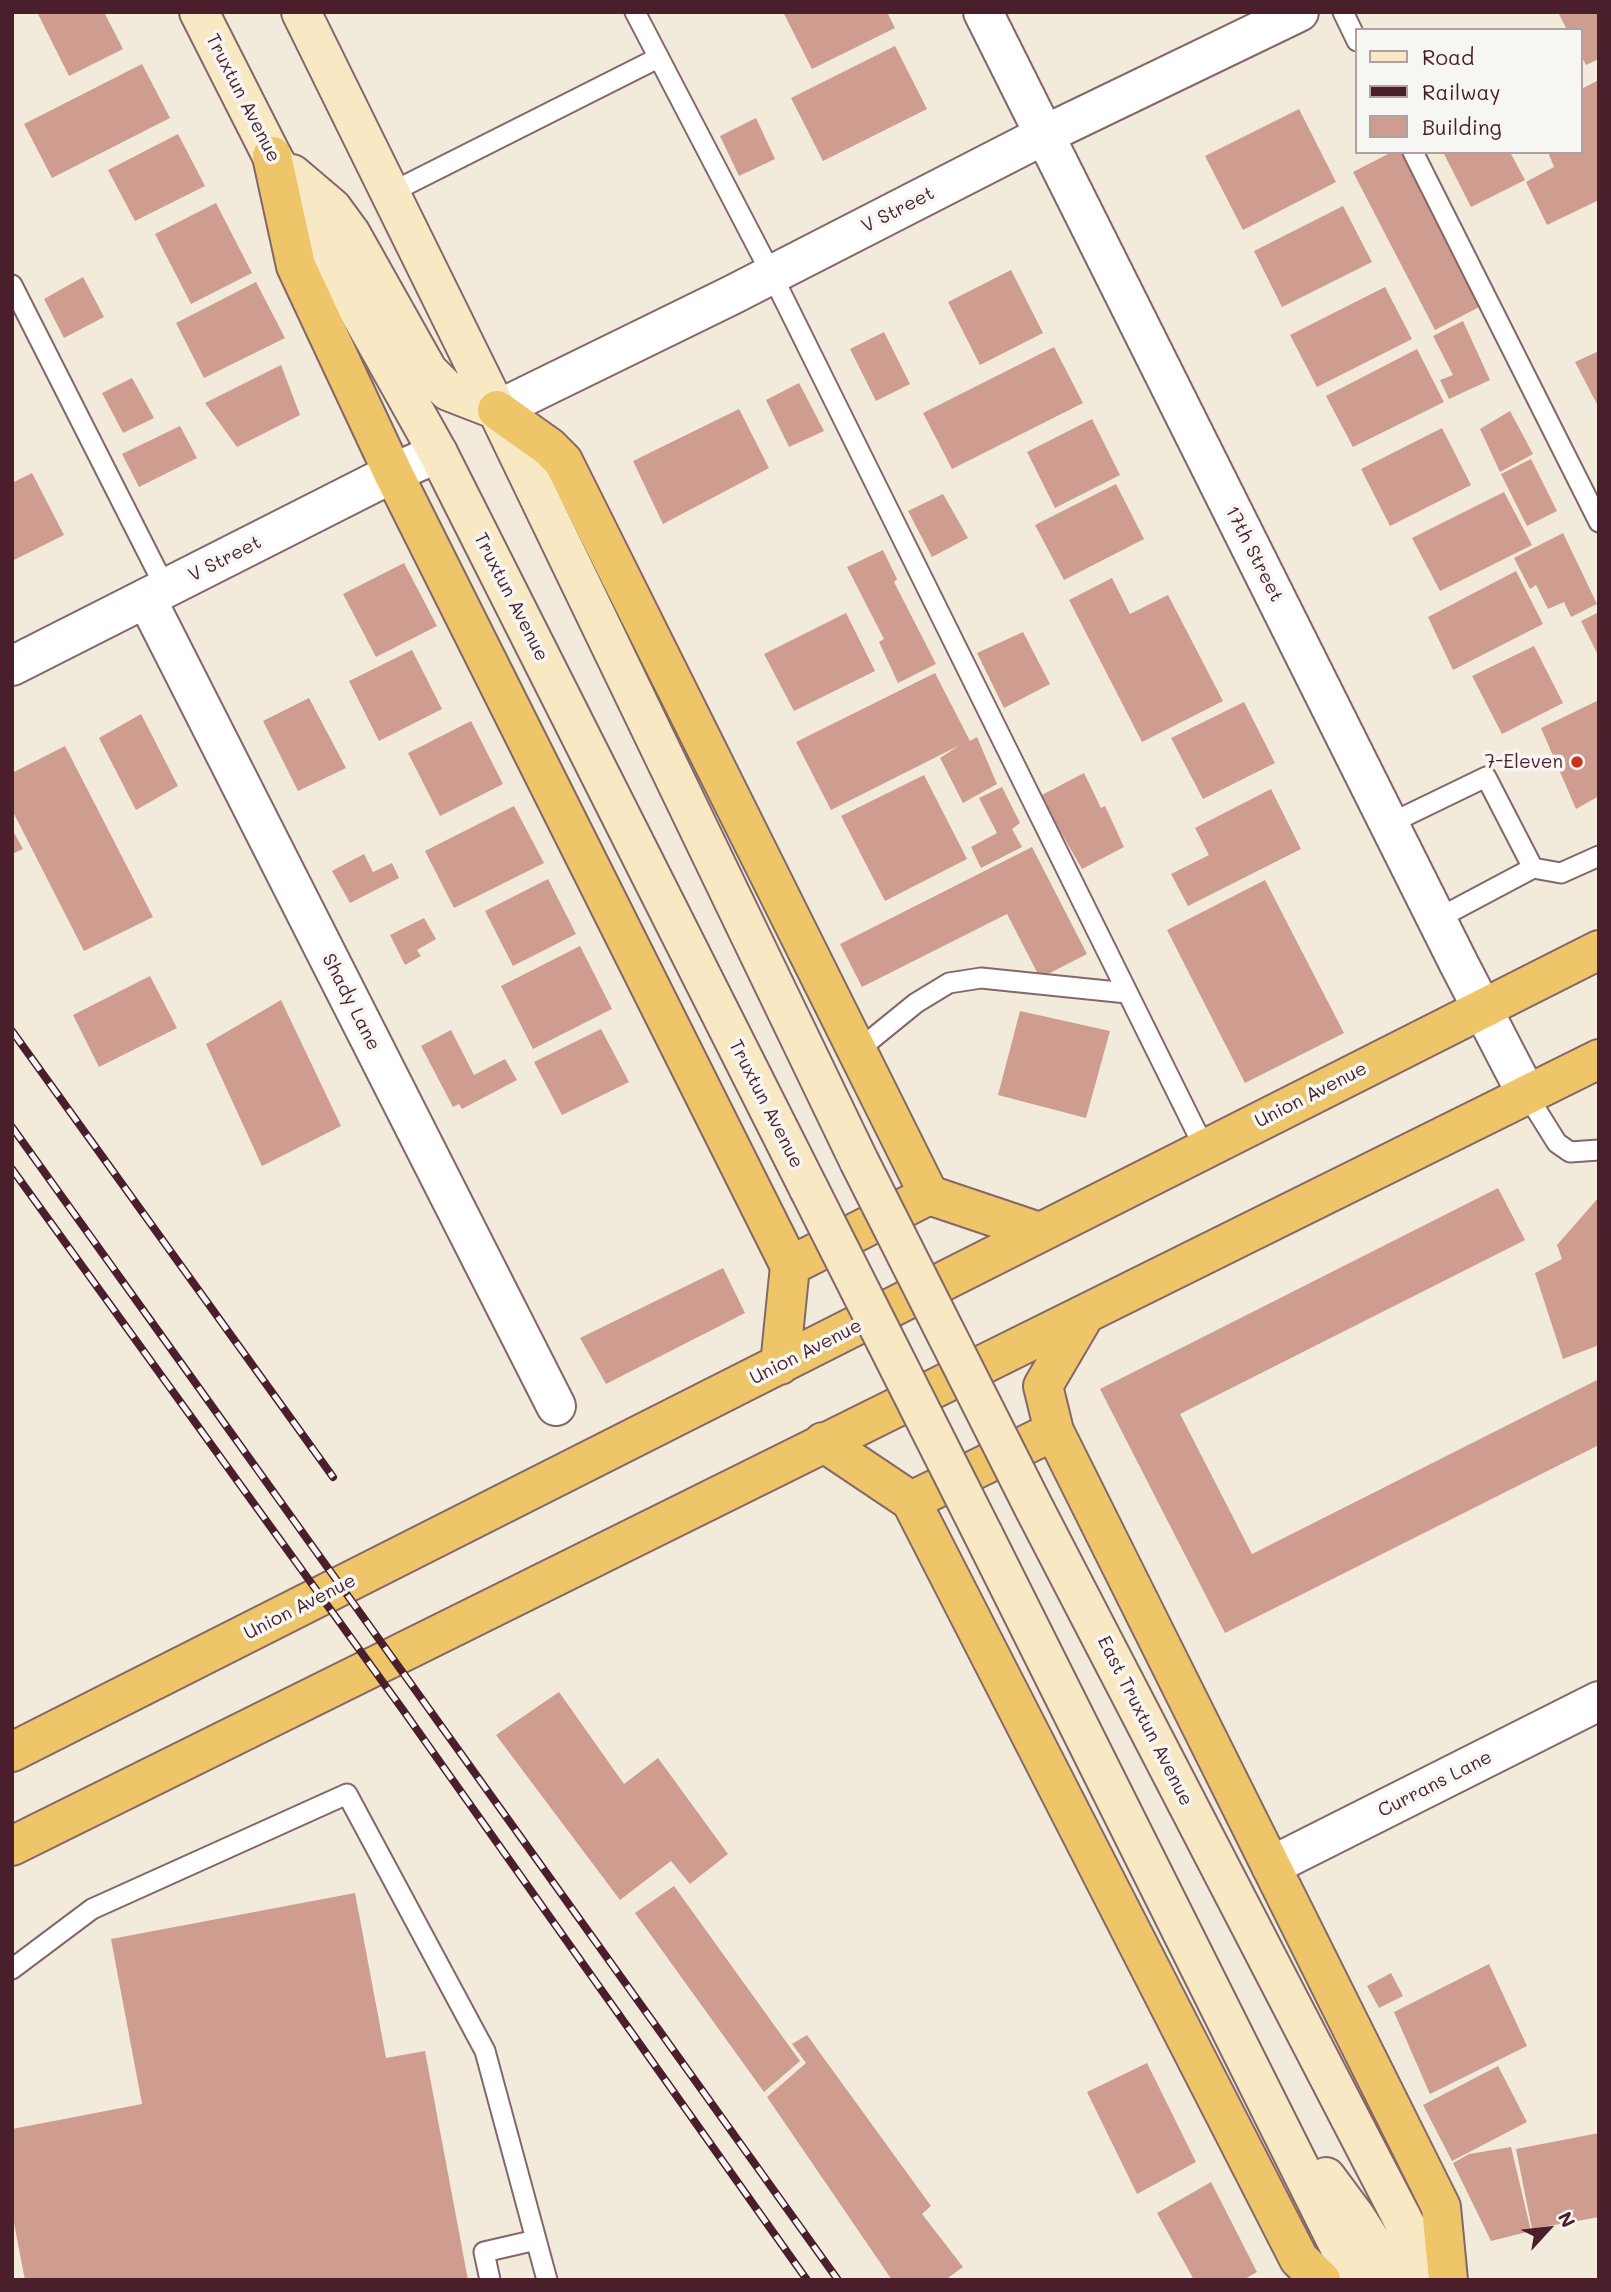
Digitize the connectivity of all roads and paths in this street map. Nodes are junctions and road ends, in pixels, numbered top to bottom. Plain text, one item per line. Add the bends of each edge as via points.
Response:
1 (199, 12) edge
2 (301, 12) edge
3 (635, 12) edge
4 (983, 12) edge
5 (1299, 12) edge
6 (1343, 12) edge
7 (1356, 39) edge
8 (658, 58) junction
9 (1044, 135) junction
10 (1414, 154) edge
11 (272, 156) junction
12 (390, 193) junction
13 (772, 275) junction
14 (12, 285) edge
15 (497, 410) junction
16 (438, 453) junction
17 (393, 473) junction
18 (1599, 522) edge
19 (156, 593) junction
20 (12, 666) edge
21 (1389, 824) junction
22 (1598, 858) edge
23 (1533, 868) junction
24 (1437, 919) junction
25 (1599, 950) edge
26 (1127, 993) junction
27 (1482, 1009) junction
28 (858, 1051) junction
29 (1599, 1059) edge
30 (1527, 1095) junction
31 (1205, 1149) junction
32 (1599, 1150) edge
33 (929, 1195) junction
34 (1039, 1232) junction
35 (790, 1266) junction
36 (1084, 1315) junction
37 (780, 1365) junction
38 (556, 1406) dead end
39 (1054, 1431) junction
40 (823, 1442) junction
41 (911, 1501) junction
42 (1599, 1701) edge
43 (12, 1752) edge
44 (12, 1846) edge
45 (1271, 1866) junction
46 (12, 1969) edge
47 (1266, 2096) junction
48 (536, 2239) junction
49 (490, 2280) edge
50 (547, 2280) edge
51 (1321, 2280) edge
52 (1356, 2280) edge
53 (1396, 2280) edge
54 (1434, 2280) edge
55 (1448, 2280) edge

1 - 11 main road, Truxtun Avenue
2 - 12 main road
3 - 8 lane
4 - 9 street, 17th Street
5 - 9 street, V Street
6 - 7 lane
8 - 12 lane
8 - 13 lane
9 - 13 street, V Street
9 - 21 street, 17th Street
10 - 18 lane
11 - 15 main road via 332,208 351,234 428,372 449,391
11 - 16 main road, Truxtun Avenue
11 - 17 highway via 296,266
12 - 15 main road
13 - 15 street, V Street
13 - 26 lane
14 - 19 lane
15 - 28 highway via 563,461
15 - 54 main road, East Truxtun Avenue, bridge via 859,1161
16 - 17 street, V Street
16 - 47 main road, Truxtun Avenue, bridge
17 - 19 street, V Street
17 - 35 highway
19 - 20 street, V Street
19 - 38 street, Shady Lane
21 - 23 lane via 1486,777
21 - 24 street, 17th Street
22 - 23 lane via 1561,873
23 - 24 lane
24 - 27 street, 17th Street
25 - 27 highway, Union Avenue
26 - 28 lane via 981,978 949,983 916,1003
26 - 31 lane
27 - 30 street, 17th Street
27 - 31 highway, Union Avenue
28 - 33 highway
29 - 30 highway
30 - 32 lane via 1557,1143 1570,1152
30 - 36 highway
31 - 34 highway, Union Avenue
33 - 34 highway
33 - 35 highway
34 - 37 highway, Union Avenue
35 - 37 highway
36 - 39 highway via 1043,1386
36 - 40 highway
37 - 43 highway, Union Avenue
39 - 41 highway
39 - 45 highway
40 - 41 highway
40 - 44 highway
41 - 51 highway via 1299,2259
42 - 45 street, Currans Lane
45 - 55 highway via 1441,2207
46 - 48 lane via 92,1909 347,1794 485,2051
47 - 52 main road
47 - 53 main road
48 - 49 lane via 484,2252
48 - 50 lane

